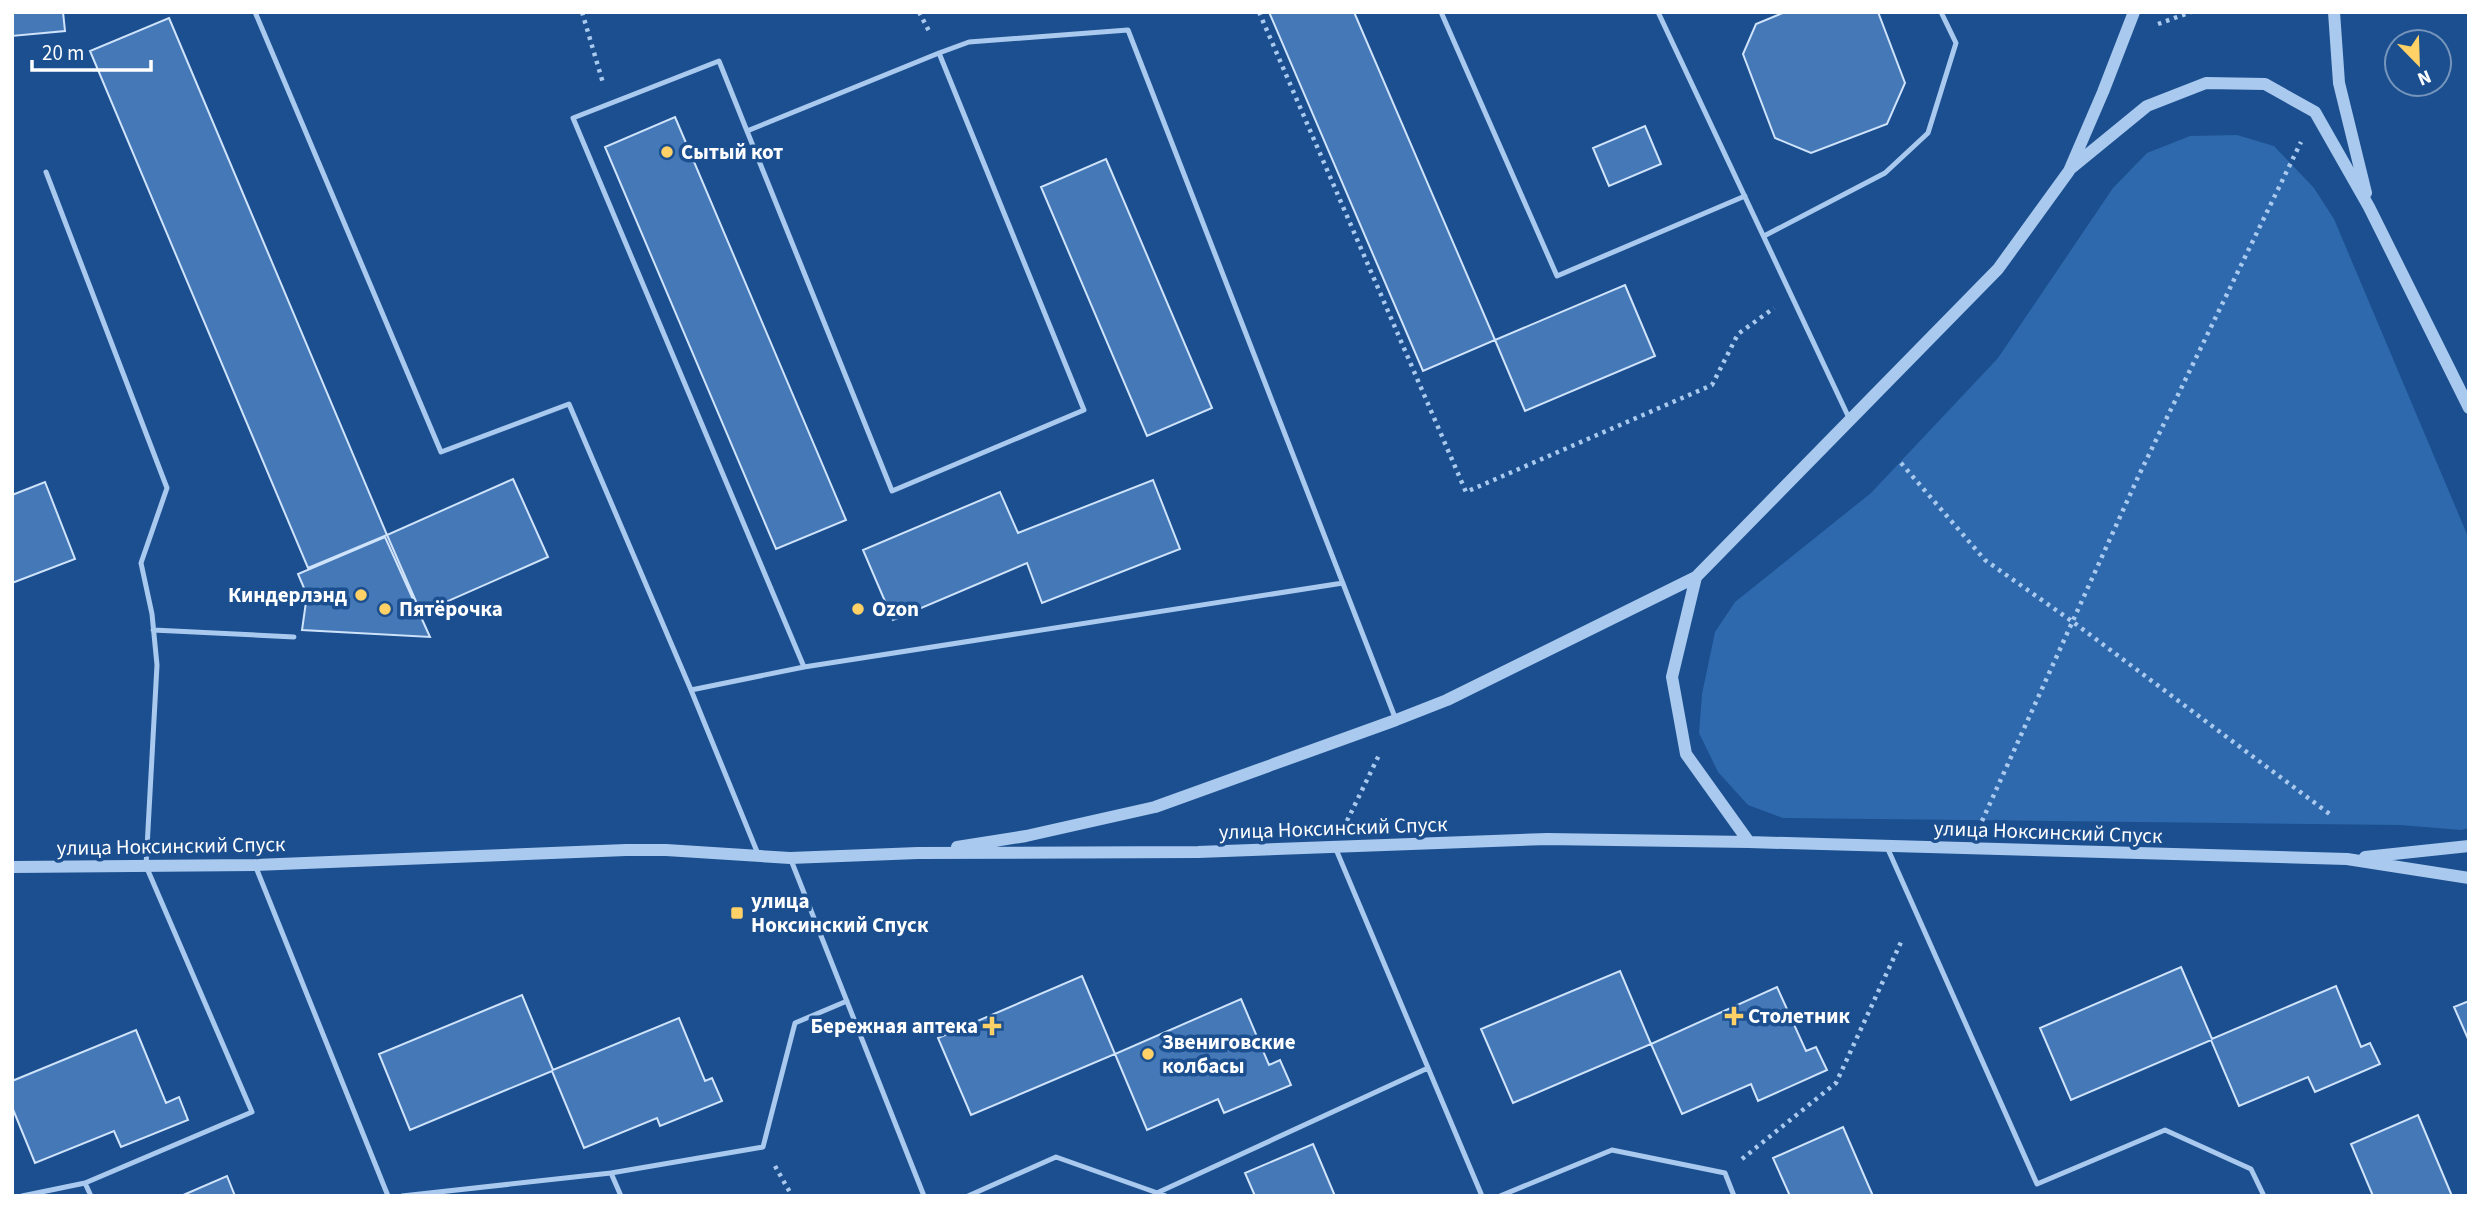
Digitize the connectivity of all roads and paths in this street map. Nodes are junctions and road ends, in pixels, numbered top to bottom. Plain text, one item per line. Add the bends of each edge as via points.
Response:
1 (255, 12) edge
2 (582, 12) edge
3 (1259, 12) edge
4 (1441, 12) edge
5 (1658, 12) edge
6 (1941, 12) edge
7 (2134, 12) edge
8 (2334, 12) edge
9 (939, 53) junction
10 (610, 104) junction
11 (2315, 113) junction
12 (747, 131) junction
13 (2068, 171) junction
14 (46, 172) dead end
15 (1745, 196) junction
16 (2370, 207) junction
17 (1764, 236) junction
18 (1792, 295) junction
19 (2469, 408) edge
20 (1850, 420) junction
21 (1901, 463) dead end
22 (1696, 577) junction
23 (1343, 583) junction
24 (2073, 622) junction
25 (153, 630) junction
26 (294, 637) dead end
27 (804, 667) junction
28 (691, 690) junction
29 (1396, 720) junction
30 (2331, 815) dead end
31 (1749, 842) junction
32 (1887, 846) junction
33 (2469, 846) edge
34 (1335, 847) junction
35 (1969, 849) junction
36 (918, 853) junction
37 (758, 854) junction
38 (790, 858) junction
39 (2347, 859) junction
40 (255, 865) junction
41 (146, 866) junction
42 (12, 867) edge
43 (2469, 878) edge
44 (1915, 910) junction
45 (847, 1001) junction
46 (1427, 1068) junction
47 (763, 1147) junction
48 (611, 1173) junction
49 (1725, 1173) junction
50 (85, 1183) junction
51 (1159, 1192) junction
52 (22, 1196) edge
53 (91, 1196) edge
54 (388, 1196) edge
55 (402, 1196) edge
56 (621, 1196) edge
57 (792, 1196) edge
58 (924, 1196) edge
59 (968, 1196) edge
60 (1166, 1196) edge
61 (1482, 1196) edge
62 (1500, 1196) edge
63 (1734, 1196) edge
64 (2264, 1196) edge

1 - 28 lane via 441,452 569,404
2 - 10 path
3 - 18 path via 1466,492 1712,385 1738,334
4 - 15 lane via 1557,276
5 - 15 lane
6 - 17 lane via 1956,43 1928,133 1885,173
7 - 13 street, улица Ноксинский Спуск
8 - 16 street, улица Ноксинский Спуск via 2339,83
9 - 12 lane
9 - 12 lane via 1084,410 892,491
9 - 23 lane via 969,42 1128,30
10 - 12 lane via 719,61
10 - 27 lane via 573,118
11 - 13 street, улица Ноксинский Спуск via 2265,84 2206,83 2147,106
11 - 16 street, улица Ноксинский Спуск
11 - 24 path via 2139,475
13 - 20 street, улица Ноксинский Спуск via 1998,269
14 - 25 lane via 167,488 141,563
15 - 17 lane
16 - 19 street, улица Ноксинский Спуск
17 - 18 lane
18 - 20 lane
20 - 22 street, улица Ноксинский Спуск
21 - 24 path via 1985,560
22 - 29 street, улица Ноксинский Спуск via 1447,700
22 - 31 street via 1672,677 1686,754
23 - 27 lane
23 - 29 lane
24 - 30 path
24 - 35 path
25 - 26 lane
25 - 41 lane via 157,665
27 - 28 lane
28 - 37 lane
29 - 34 path
29 - 36 street, улица Ноксинский Спуск via 1155,807
31 - 32 street, улица Ноксинский Спуск
31 - 34 street, улица Ноксинский Спуск via 1547,839
32 - 35 street, улица Ноксинский Спуск
32 - 44 lane
33 - 39 street, улица Ноксинский Спуск
34 - 36 street, улица Ноксинский Спуск
34 - 46 lane
35 - 39 street, улица Ноксинский Спуск
36 - 38 street, улица Ноксинский Спуск
37 - 38 street, улица Ноксинский Спуск
37 - 40 street, улица Ноксинский Спуск via 626,850
38 - 45 lane
39 - 43 street, улица Ноксинский Спуск
40 - 41 street, улица Ноксинский Спуск
40 - 54 lane
41 - 42 street, улица Ноксинский Спуск
41 - 50 lane via 252,1112
44 - 49 path via 1836,1083
44 - 64 lane via 2037,1184 2165,1130 2252,1169
45 - 47 lane via 794,1023
45 - 58 lane
46 - 51 lane
46 - 61 lane
47 - 48 lane
47 - 57 path
48 - 55 lane
48 - 56 lane
49 - 62 lane via 1612,1150
49 - 63 lane
50 - 52 lane
50 - 53 lane
51 - 59 lane via 1056,1157
51 - 60 lane

